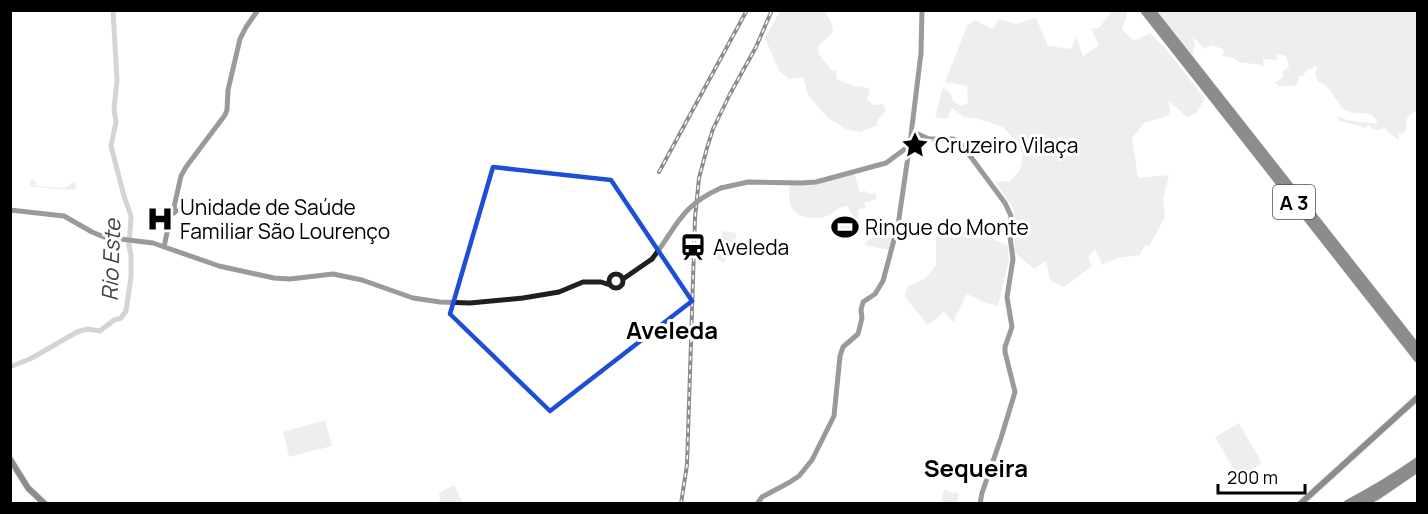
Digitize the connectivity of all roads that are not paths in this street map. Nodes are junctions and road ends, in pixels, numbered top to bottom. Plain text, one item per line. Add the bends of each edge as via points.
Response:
1 (258, 10) edge
2 (922, 10) edge
3 (1144, 10) edge
4 (1151, 10) edge
5 (1174, 44) junction
6 (915, 136) junction
7 (909, 146) junction
8 (10, 210) edge
9 (164, 247) junction
10 (624, 277) junction
11 (610, 278) junction
12 (602, 282) junction
13 (610, 285) junction
14 (1418, 349) edge
15 (1418, 359) edge
16 (1418, 397) edge
17 (10, 459) edge
18 (1418, 461) edge
19 (14, 468) edge
20 (1418, 468) edge
21 (45, 504) edge
22 (757, 504) edge
23 (980, 504) edge
24 (1300, 504) edge
25 (1347, 504) edge
26 (1361, 504) edge

1 - 9 street via 240,39 225,115 181,176
2 - 6 street
3 - 5 highway, A 3
4 - 5 highway, A 3
5 - 14 highway, A 3
5 - 15 highway, A 3
6 - 7 street
6 - 23 street via 959,141 1011,216 1013,259 1007,297 1012,327 1005,352 1015,392
7 - 10 street, bridge via 886,163 816,182 748,182 721,188 683,214 652,259
7 - 22 street via 898,225 880,287 863,302 858,334 843,347 834,416 812,460 799,476 762,497
8 - 9 street via 64,216 104,237
9 - 12 street via 219,266 274,278 333,274 440,302 523,298 559,292 583,282
10 - 11 street via 615,274
10 - 13 street via 619,288
11 - 12 street
11 - 13 street
12 - 13 street
16 - 24 main road
17 - 19 main road
18 - 25 highway
19 - 21 main road
20 - 26 highway

